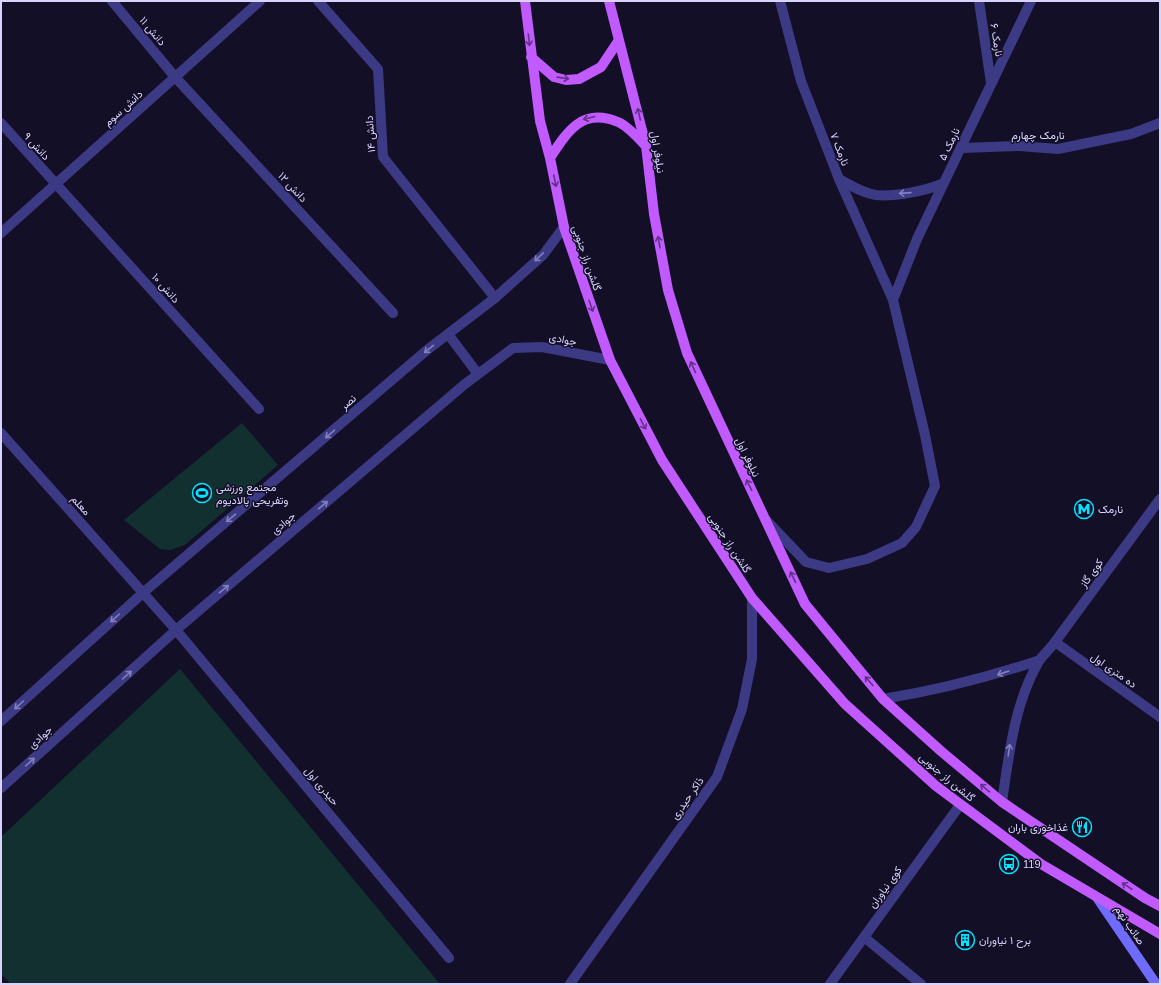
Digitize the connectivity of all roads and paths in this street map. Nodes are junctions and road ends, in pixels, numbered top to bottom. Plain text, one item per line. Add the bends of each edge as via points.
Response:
1 (112, 1) edge
2 (260, 1) edge
3 (318, 1) edge
4 (525, 1) edge
5 (609, 1) edge
6 (780, 1) edge
7 (979, 1) edge
8 (1031, 1) edge
9 (619, 40) junction
10 (531, 57) junction
11 (175, 77) junction
12 (991, 83) junction
13 (1, 123) edge
14 (1160, 123) edge
15 (646, 146) junction
16 (961, 148) junction
17 (550, 158) junction
18 (839, 179) junction
19 (56, 184) junction
20 (942, 184) junction
21 (564, 227) junction
22 (1, 233) edge
23 (495, 298) junction
24 (893, 300) junction
25 (394, 313) dead end
26 (448, 334) junction
27 (610, 360) junction
28 (478, 374) junction
29 (259, 409) dead end
30 (1, 433) edge
31 (1159, 503) edge
32 (766, 520) junction
33 (144, 592) junction
34 (752, 598) junction
35 (176, 630) junction
36 (1055, 642) junction
37 (1040, 660) junction
38 (884, 699) junction
39 (1160, 717) edge
40 (1, 721) edge
41 (1, 788) edge
42 (1002, 802) junction
43 (960, 805) junction
44 (1098, 899) junction
45 (1160, 906) edge
46 (1160, 934) edge
47 (864, 937) junction
48 (449, 958) dead end
49 (570, 984) edge
50 (830, 984) edge
51 (921, 984) edge
52 (1156, 984) edge

1 - 11 street, دانش ۱۱
2 - 11 street, دانش سوم
3 - 23 street, دانش ۱۴ via 378,69 383,157
4 -> 10 main road, گلشن راز جنوبی
5 - 9 main road, نیلوفر اول
6 - 18 street, نارمک ۷ via 800,81
7 - 12 street, نارمک ۶
8 - 12 street, نارمک ۵
10 -> 9 main road via 554,77 566,80 579,78 601,67
15 -> 9 main road, نیلوفر اول
10 - 17 main road, گلشن راز جنوبی via 540,121
11 - 19 street, دانش سوم
11 - 25 street, دانش ۱۲
12 - 16 street, نارمک ۵
13 - 19 street, دانش ۹
14 - 16 street, نارمک چهارم via 1123,136 1058,149 1019,146
15 -> 17 main road via 618,122 594,116 580,121 564,136
32 -> 15 main road, نیلوفر اول via 687,353 668,290 654,214
16 - 20 street, نارمک ۵
17 -> 21 main road, گلشن راز جنوبی
20 -> 18 street via 923,191 876,195
18 - 24 street, نارمک ۷
19 - 22 street, دانش سوم
19 - 29 street, دانش ۱۰
20 - 24 street, نارمک ۵
21 -> 23 street, نصر via 543,255
21 -> 27 main road, گلشن راز جنوبی
23 - 26 street, نصر
24 - 32 street, نیلوفر اول via 935,486 916,527 902,543 867,559 829,568 806,562
26 - 28 street
26 -> 33 street, نصر
27 - 28 street, جوادی via 542,347 513,348
27 -> 34 main road, گلشن راز جنوبی via 662,460
35 -> 28 street, جوادی
30 - 33 street, معلم
31 - 36 street, کوی گاز
38 -> 32 main road, گلشن راز جنوبی via 805,604
33 - 35 street, معلم
33 -> 40 street
34 - 43 main road, گلشن راز جنوبی via 845,704
34 - 49 street, ذاکر حیدری via 751,666 742,709 717,777
41 -> 35 street, جوادی
35 - 48 street, حیدری اول
36 - 37 street, کوی گاز
36 - 39 street, ده متری اول
37 -> 38 street via 986,679
42 -> 37 street, کوی گاز via 1010,742 1023,693
42 -> 38 main road, گلشن راز جنوبی
45 -> 42 main road, گلشن راز جنوبی
43 - 44 main road, گلشن راز جنوبی via 1041,864
43 - 47 street, کوی نیاوران
44 - 46 main road, گلشن راز جنوبی
44 - 52 main road, صائب نهم
47 - 50 street, کوی نیاوران
47 - 51 street

